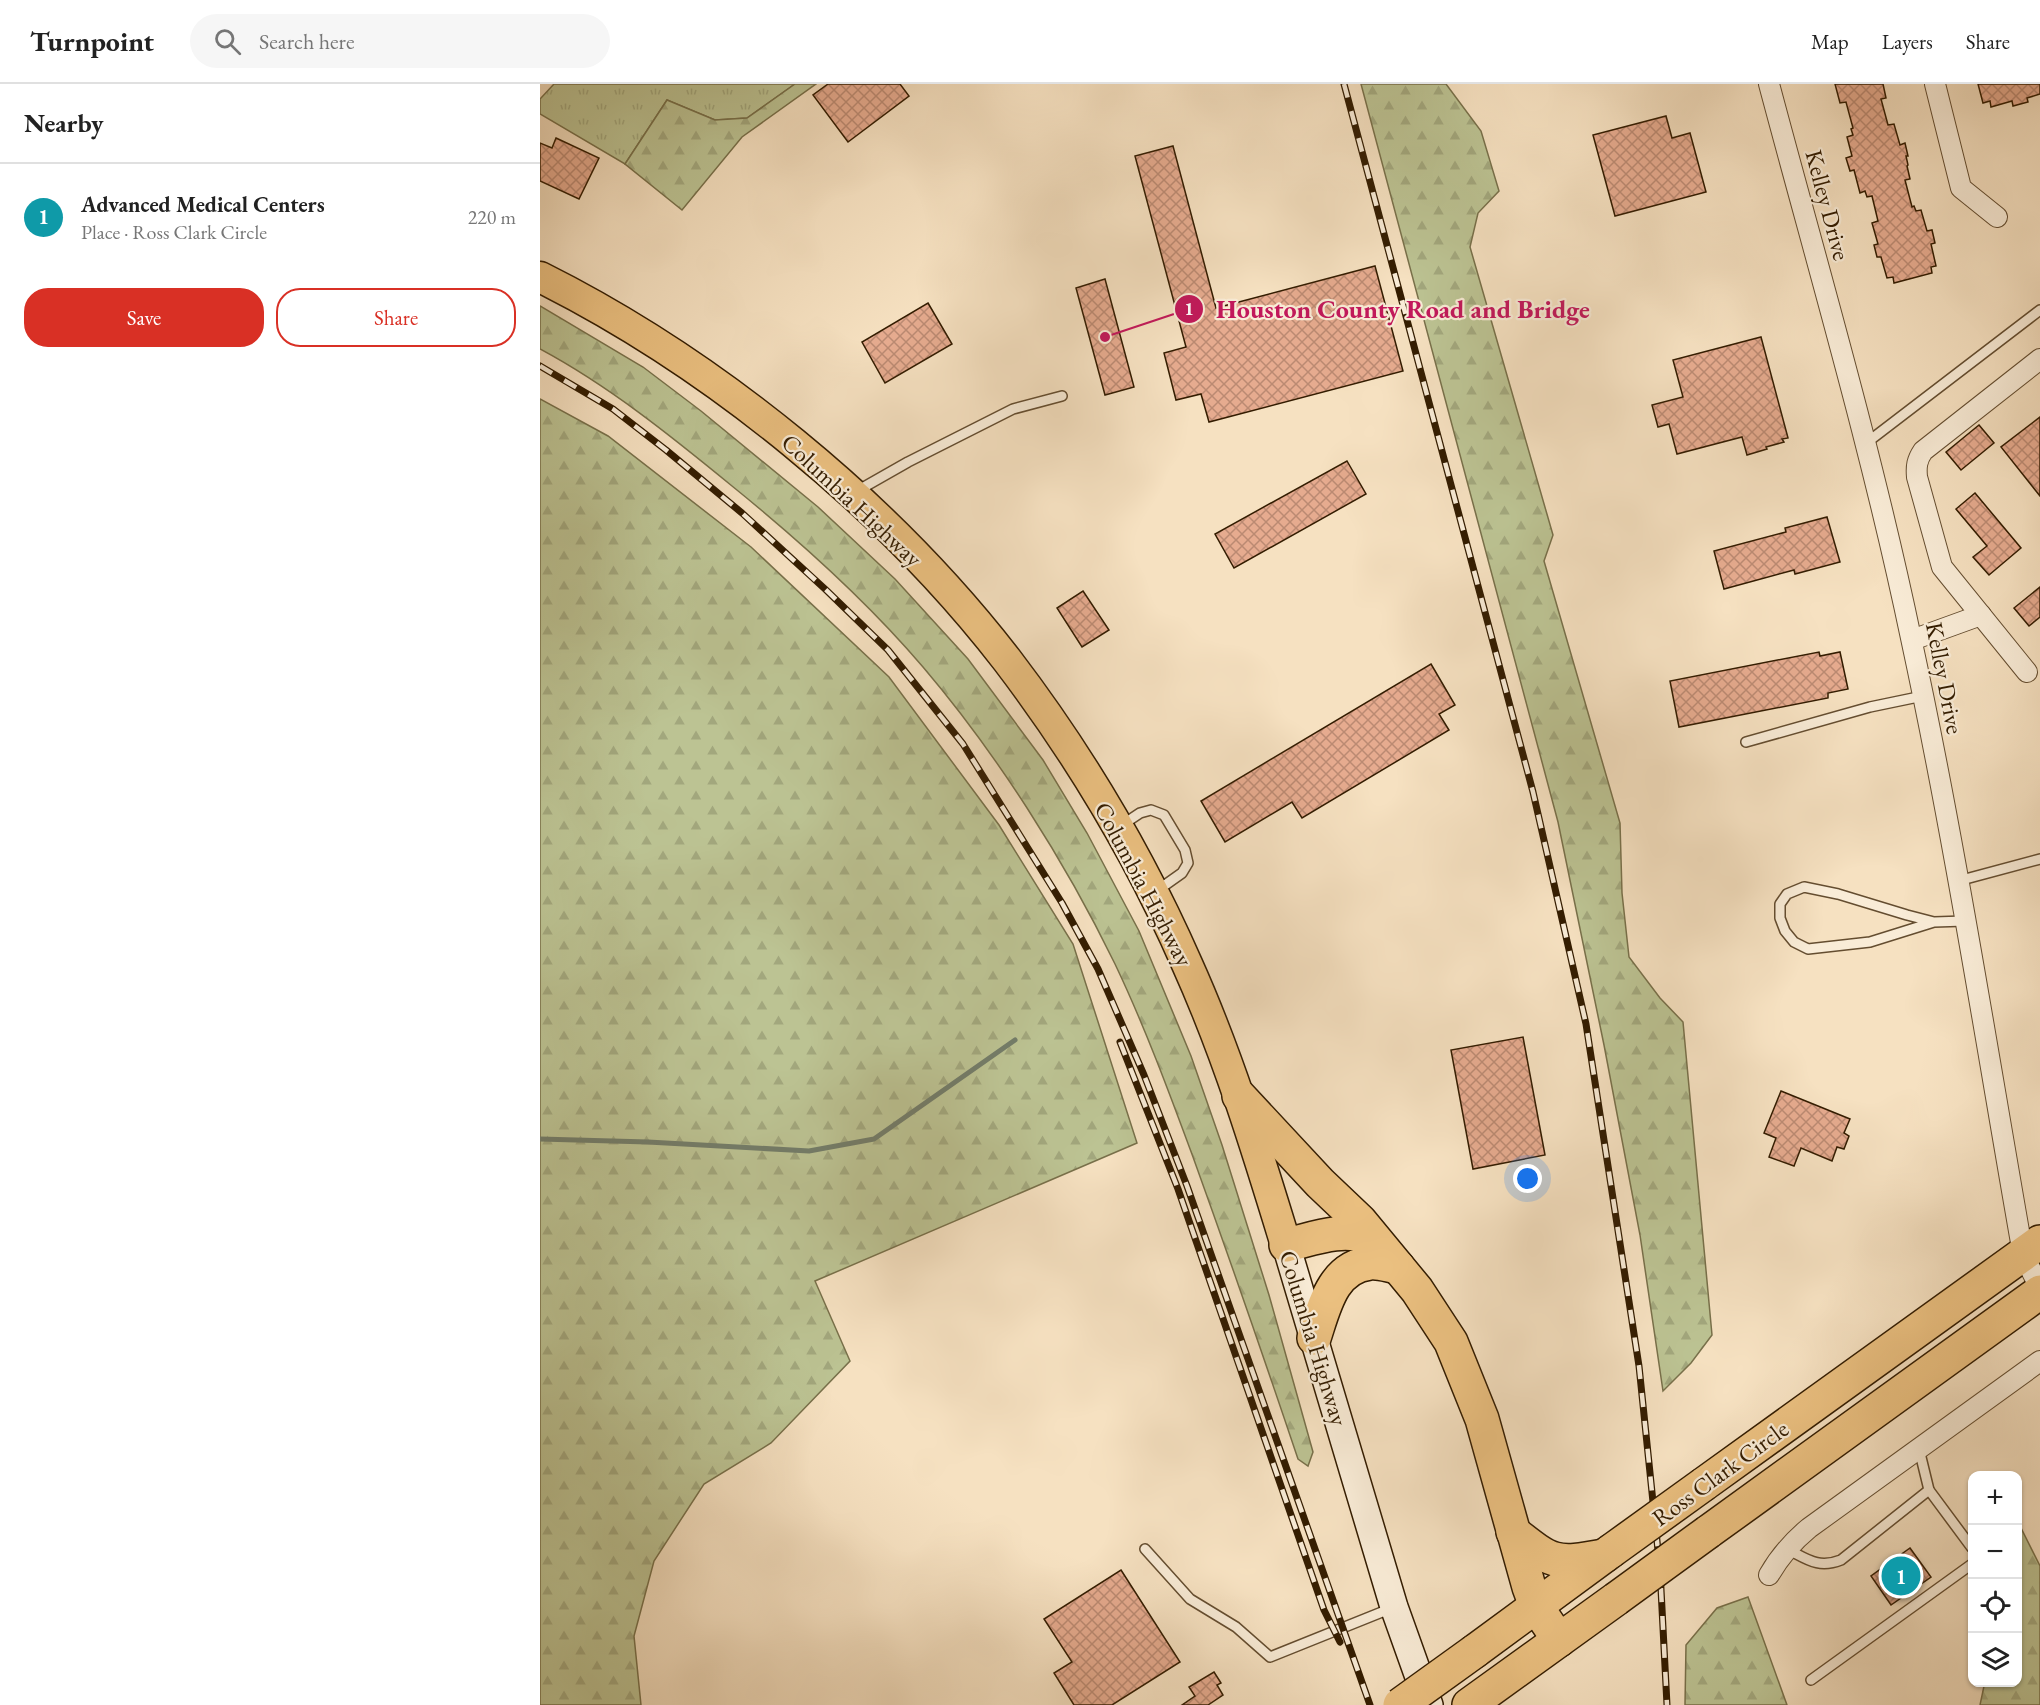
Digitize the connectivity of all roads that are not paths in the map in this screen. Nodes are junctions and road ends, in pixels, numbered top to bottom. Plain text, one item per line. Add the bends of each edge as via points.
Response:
1 (1769, 84) edge
2 (1935, 84) edge
3 (1997, 217) dead end
4 (540, 277) edge
5 (2040, 310) edge
6 (2040, 359) edge
7 (1062, 396) dead end
8 (1865, 444) junction
9 (852, 494) junction
10 (1981, 615) junction
11 (1912, 640) junction
12 (2027, 672) dead end
13 (1923, 696) junction
14 (1746, 742) dead end
15 (1118, 828) junction
16 (2040, 859) edge
17 (1957, 881) junction
18 (1153, 893) junction
19 (1965, 921) junction
20 (1934, 922) junction
21 (1239, 1096) junction
22 (1286, 1245) junction
23 (2031, 1248) edge
24 (1390, 1258) junction
25 (2040, 1290) edge
26 (1314, 1338) junction
27 (2040, 1361) edge
28 (1918, 1449) junction
29 (1929, 1490) junction
30 (1513, 1532) junction
31 (1968, 1543) edge
32 (1787, 1549) junction
33 (1145, 1550) dead end
34 (1608, 1554) junction
35 (1968, 1567) edge
36 (1769, 1575) dead end
37 (1536, 1606) junction
38 (1394, 1607) junction
39 (1559, 1640) junction
40 (1810, 1680) dead end
41 (1480, 1697) edge
42 (1400, 1705) edge
43 (1429, 1705) edge

1 - 8 street, Kelley Drive
2 - 3 street via 1961,188
4 - 9 main road, Columbia Highway via 584,299 688,365 795,444
5 - 8 lane
6 - 10 street via 1923,451 1918,459 1917,477 1942,567
7 - 9 lane via 1013,409
8 - 11 street, Kelley Drive
9 - 15 main road, Columbia Highway via 942,584 1006,660 1043,709
10 - 11 street
10 - 12 street
11 - 13 street, Kelley Drive
13 - 14 lane
13 - 17 street, Kelley Drive
15 - 18 main road, Columbia Highway
15 - 18 lane via 1151,810 1164,815 1185,850 1188,863 1182,873
16 - 17 lane
17 - 19 street, Kelley Drive
18 - 21 main road, Columbia Highway via 1188,964
19 - 20 lane
19 - 23 street, Kelley Drive
20 - 20 lane via 1870,942 1808,949 1794,942 1785,931 1780,904 1787,894 1804,887
21 - 22 main road, Columbia Highway
21 - 24 highway via 1360,1221
22 - 24 highway via 1353,1234 1368,1238
22 - 26 main road, Columbia Highway
23 - 25 street, Kelley Drive
23 - 34 highway, Ross Clark Circle, bridge
24 - 26 highway via 1357,1266 1344,1274 1334,1285
24 - 30 highway via 1434,1314 1467,1377
25 - 39 highway, Ross Clark Circle, bridge
26 - 38 main road, Columbia Highway
27 - 28 street
28 - 29 lane
28 - 32 street via 1809,1528
29 - 31 lane
29 - 32 lane via 1840,1560 1813,1563
30 - 34 highway via 1541,1554 1560,1561 1574,1562
30 - 37 highway
32 - 36 street
33 - 38 lane via 1190,1599 1236,1627 1270,1657
34 - 37 highway, Ross Clark Circle
35 - 40 lane
37 - 39 highway
37 - 42 highway, Ross Clark Circle, bridge
38 - 43 main road, Columbia Highway
39 - 41 highway, Ross Clark Circle

